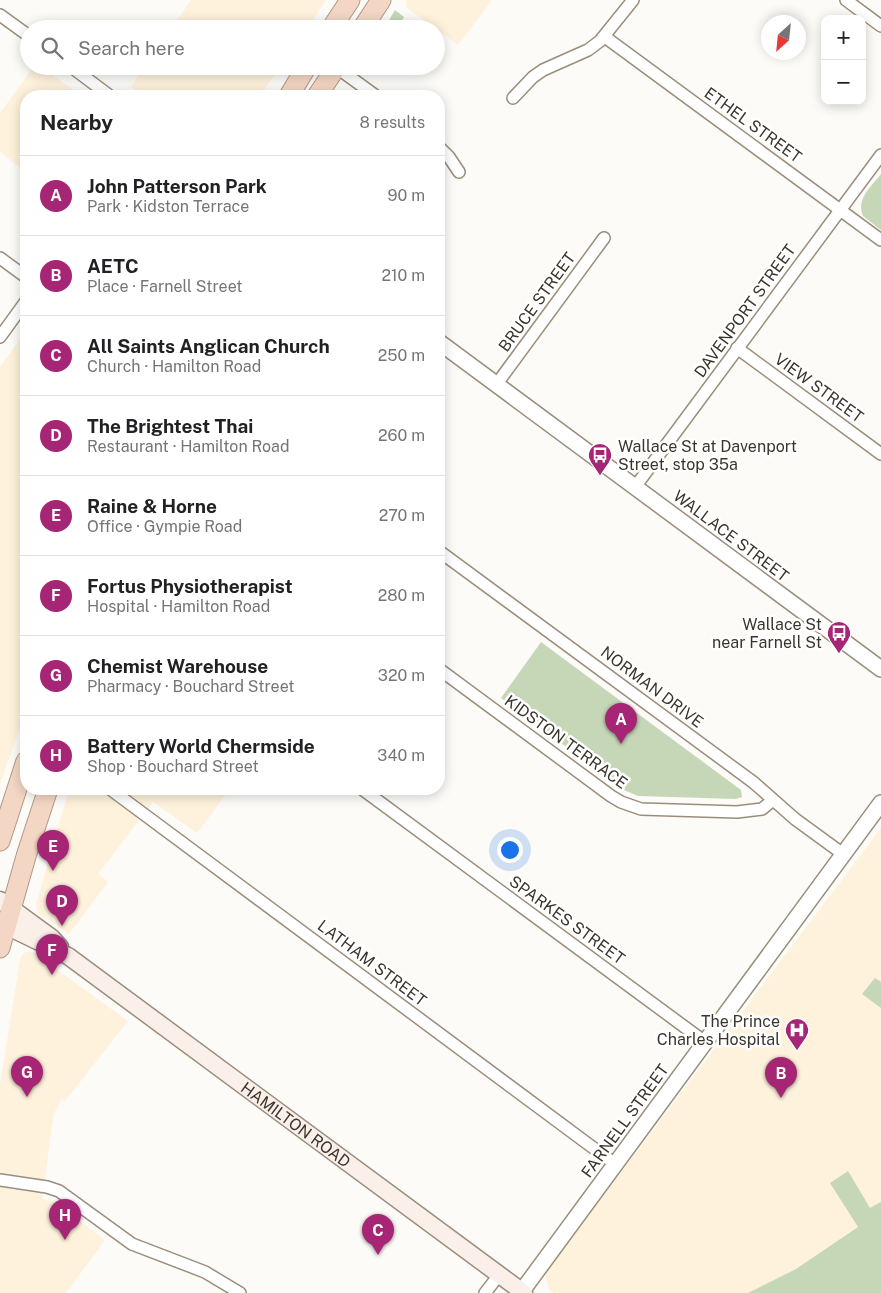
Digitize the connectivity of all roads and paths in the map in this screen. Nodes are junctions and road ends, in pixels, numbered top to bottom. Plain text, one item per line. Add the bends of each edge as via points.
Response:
1 (350, 0) edge
2 (381, 0) edge
3 (633, 0) edge
4 (846, 0) edge
5 (0, 15) edge
6 (337, 20) edge
7 (368, 20) edge
8 (881, 26) edge
9 (20, 29) edge
10 (605, 37) junction
11 (82, 75) edge
12 (302, 75) edge
13 (331, 75) edge
14 (348, 75) edge
15 (102, 90) edge
16 (293, 90) edge
17 (321, 90) edge
18 (368, 90) edge
19 (512, 98) dead end
20 (445, 153) edge
21 (881, 155) edge
22 (459, 172) dead end
23 (840, 210) junction
24 (604, 238) dead end
25 (881, 240) edge
26 (0, 258) edge
27 (20, 273) edge
28 (20, 309) edge
29 (0, 337) edge
30 (445, 347) edge
31 (738, 348) junction
32 (496, 385) junction
33 (881, 454) edge
34 (635, 487) junction
35 (445, 555) edge
36 (881, 669) edge
37 (445, 673) edge
38 (20, 779) edge
39 (46, 795) edge
40 (118, 795) edge
41 (370, 795) edge
42 (773, 800) junction
43 (881, 803) edge
44 (0, 841) edge
45 (843, 854) junction
46 (4, 914) edge
47 (0, 948) edge
48 (705, 1042) junction
49 (615, 1164) junction
50 (0, 1180) edge
51 (499, 1274) junction
52 (523, 1292) edge
53 (240, 1293) edge
54 (485, 1293) edge

1 - 6 highway
2 - 7 highway
3 - 10 street
4 - 8 street
5 - 9 street
10 - 19 street via 588,50 543,70
10 - 23 street, ETHEL STREET
11 - 15 street
12 - 16 highway
13 - 17 highway
14 - 18 street
20 - 22 street
21 - 23 street, DAVENPORT STREET
23 - 25 street, ETHEL STREET
23 - 31 street, DAVENPORT STREET
24 - 32 street, BRUCE STREET
26 - 27 street
28 - 29 street
30 - 32 street, WALLACE STREET
31 - 33 street, VIEW STREET
31 - 34 street, DAVENPORT STREET
32 - 34 street, WALLACE STREET
34 - 36 street, WALLACE STREET
35 - 42 street, NORMAN DRIVE
37 - 42 street, KIDSTON TERRACE via 611,796 631,807 737,812 762,809
38 - 44 highway
39 - 46 highway
40 - 49 street, LATHAM STREET
41 - 48 street, SPARKES STREET
42 - 45 street, NORMAN DRIVE
43 - 45 street, FARNELL STREET
45 - 48 street, FARNELL STREET
46 - 47 highway
46 - 51 main road, HAMILTON ROAD via 68,956
48 - 49 street, FARNELL STREET
49 - 52 street, FARNELL STREET
50 - 53 street via 60,1191 132,1244 214,1276
51 - 52 main road, HAMILTON ROAD
51 - 54 street

